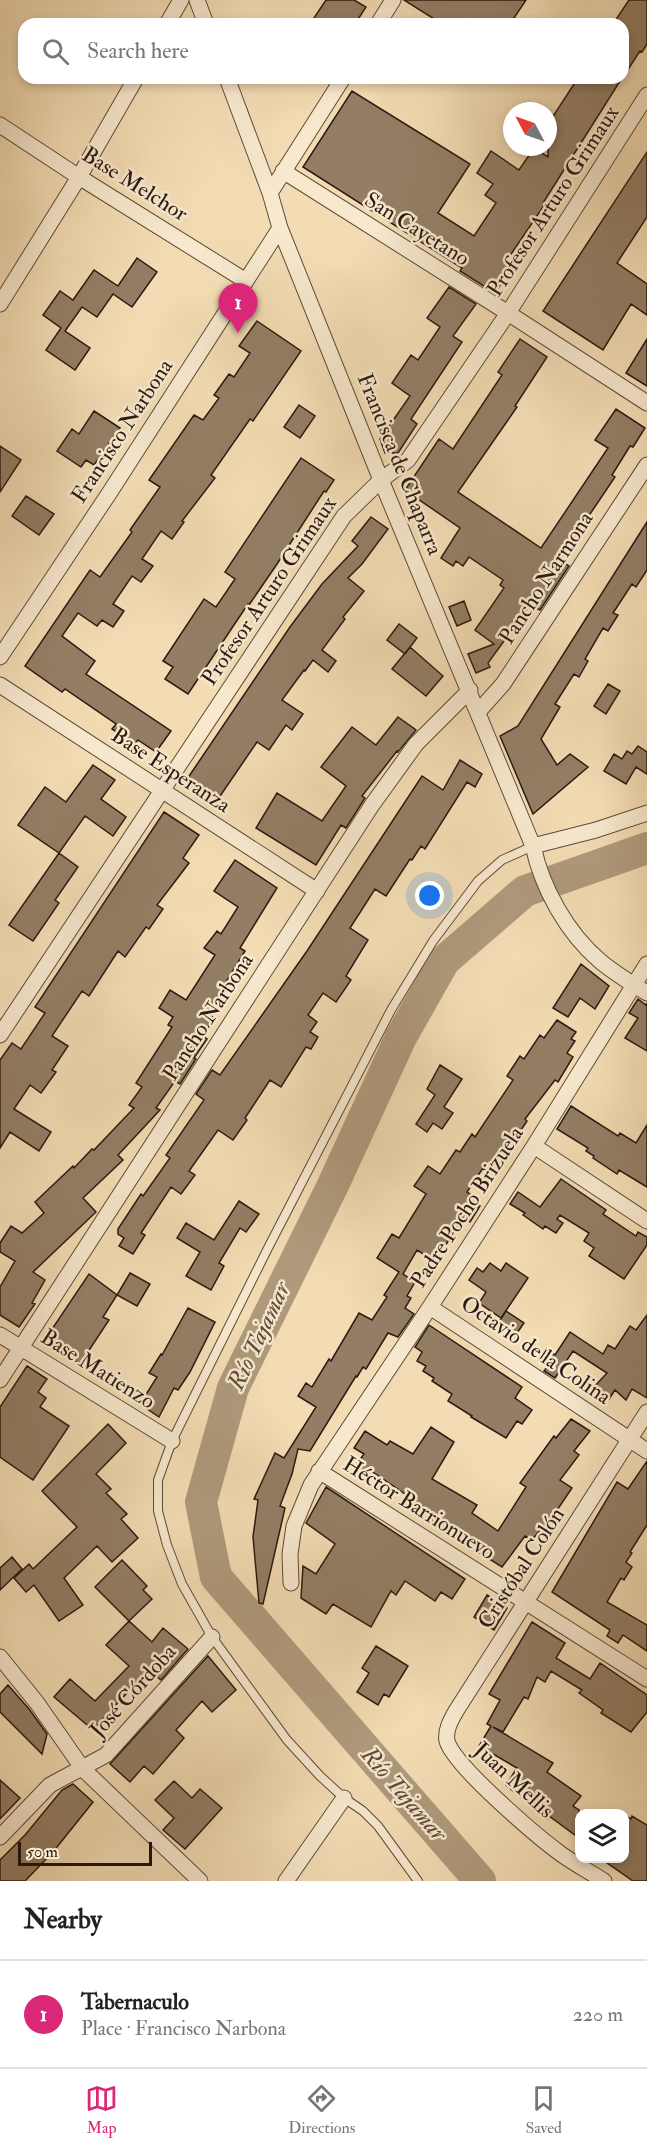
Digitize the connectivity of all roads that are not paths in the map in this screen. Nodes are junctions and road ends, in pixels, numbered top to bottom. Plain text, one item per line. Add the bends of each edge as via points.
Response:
1 (181, 0) edge
2 (197, 0) edge
3 (393, 0) edge
4 (170, 18) edge
5 (204, 18) edge
6 (382, 18) edge
7 (133, 84) edge
8 (229, 84) edge
9 (339, 84) edge
10 (647, 95) edge
11 (0, 124) edge
12 (283, 171) junction
13 (79, 177) junction
14 (270, 194) junction
15 (280, 228) junction
16 (246, 281) junction
17 (0, 304) edge
18 (508, 313) junction
19 (647, 403) edge
20 (647, 465) edge
21 (381, 480) junction
22 (6, 635) edge
23 (0, 657) edge
24 (0, 685) edge
25 (470, 690) junction
26 (477, 712) junction
27 (161, 790) junction
28 (647, 813) edge
29 (533, 846) junction
30 (316, 891) junction
31 (647, 964) edge
32 (633, 984) junction
33 (647, 993) edge
34 (0, 1035) edge
35 (534, 1146) junction
36 (647, 1221) edge
37 (430, 1307) junction
38 (0, 1335) edge
39 (21, 1348) junction
40 (0, 1380) edge
41 (647, 1412) edge
42 (629, 1440) junction
43 (172, 1441) junction
44 (647, 1451) edge
45 (319, 1472) junction
46 (291, 1583) dead end
47 (526, 1601) junction
48 (212, 1637) junction
49 (0, 1657) edge
50 (647, 1679) edge
51 (452, 1752) joint
52 (83, 1769) junction
53 (344, 1798) junction
54 (0, 1837) edge
55 (200, 1881) edge
56 (286, 1881) edge
57 (418, 1881) edge
58 (604, 1881) edge

1 - 4 street
2 - 5 street
3 - 6 street
7 - 13 street
8 - 14 street, Francisca de Chaparra
9 - 12 street
10 - 18 street, Profesor Arturo Grimaux
11 - 13 street, Base Melchor
12 - 14 street
12 - 18 street, San Cayetano
13 - 16 street, Base Melchor
13 - 17 street
14 - 15 street, Francisca de Chaparra
15 - 16 street, Francisco Narbona
15 - 21 street, Francisca de Chaparra
16 - 22 street, Francisco Narbona via 110,492
18 - 19 street, San Cayetano
18 - 21 street, Profesor Arturo Grimaux via 408,459
20 - 26 street, Pancho Narmona via 503,684
21 - 25 street, Francisca de Chaparra
21 - 27 street, Profesor Arturo Grimaux via 344,516
22 - 23 street, Francisco Narbona
24 - 27 street, Base Esperanza
25 - 26 street, Francisca de Chaparra
25 - 30 street, Pancho Narbona via 416,744
26 - 29 street, Francisca de Chaparra
27 - 30 street, Base Esperanza
27 - 34 street, Profesor Arturo Grimaux
28 - 29 street
29 - 32 street, Francisca de Chaparra via 537,865 576,937 601,962
29 - 43 lane via 502,860 478,880 391,1011
30 - 39 street, Pancho Narbona
31 - 32 street, Padre Pocho Brizuela
32 - 33 street, Francisca de Chaparra
32 - 35 street, Padre Pocho Brizuela
35 - 36 street
35 - 37 street, Padre Pocho Brizuela
37 - 42 street, Octavio de la Colina
37 - 45 street, Padre Pocho Brizuela
38 - 39 street, Base Matienzo
39 - 40 street, Pancho Narbona
39 - 43 street, Base Matienzo
41 - 42 street, Cristóbal Colón
42 - 44 street, Octavio de la Colina
42 - 47 street, Cristóbal Colón
43 - 48 lane via 158,1480 158,1511 182,1584
45 - 46 street, Padre Pocho Brizuela via 294,1526
45 - 47 street, Héctor Barrionuevo
47 - 50 street, Héctor Barrionuevo
47 - 51 street, Cristóbal Colón via 448,1725 447,1739
48 - 52 street, José Córdoba via 106,1755
48 - 53 lane via 287,1740
49 - 52 street
51 - 58 street, Juan Mellis via 490,1793 560,1853
52 - 54 street, José Córdoba via 50,1785
52 - 55 street
53 - 56 street
53 - 57 lane via 378,1826

